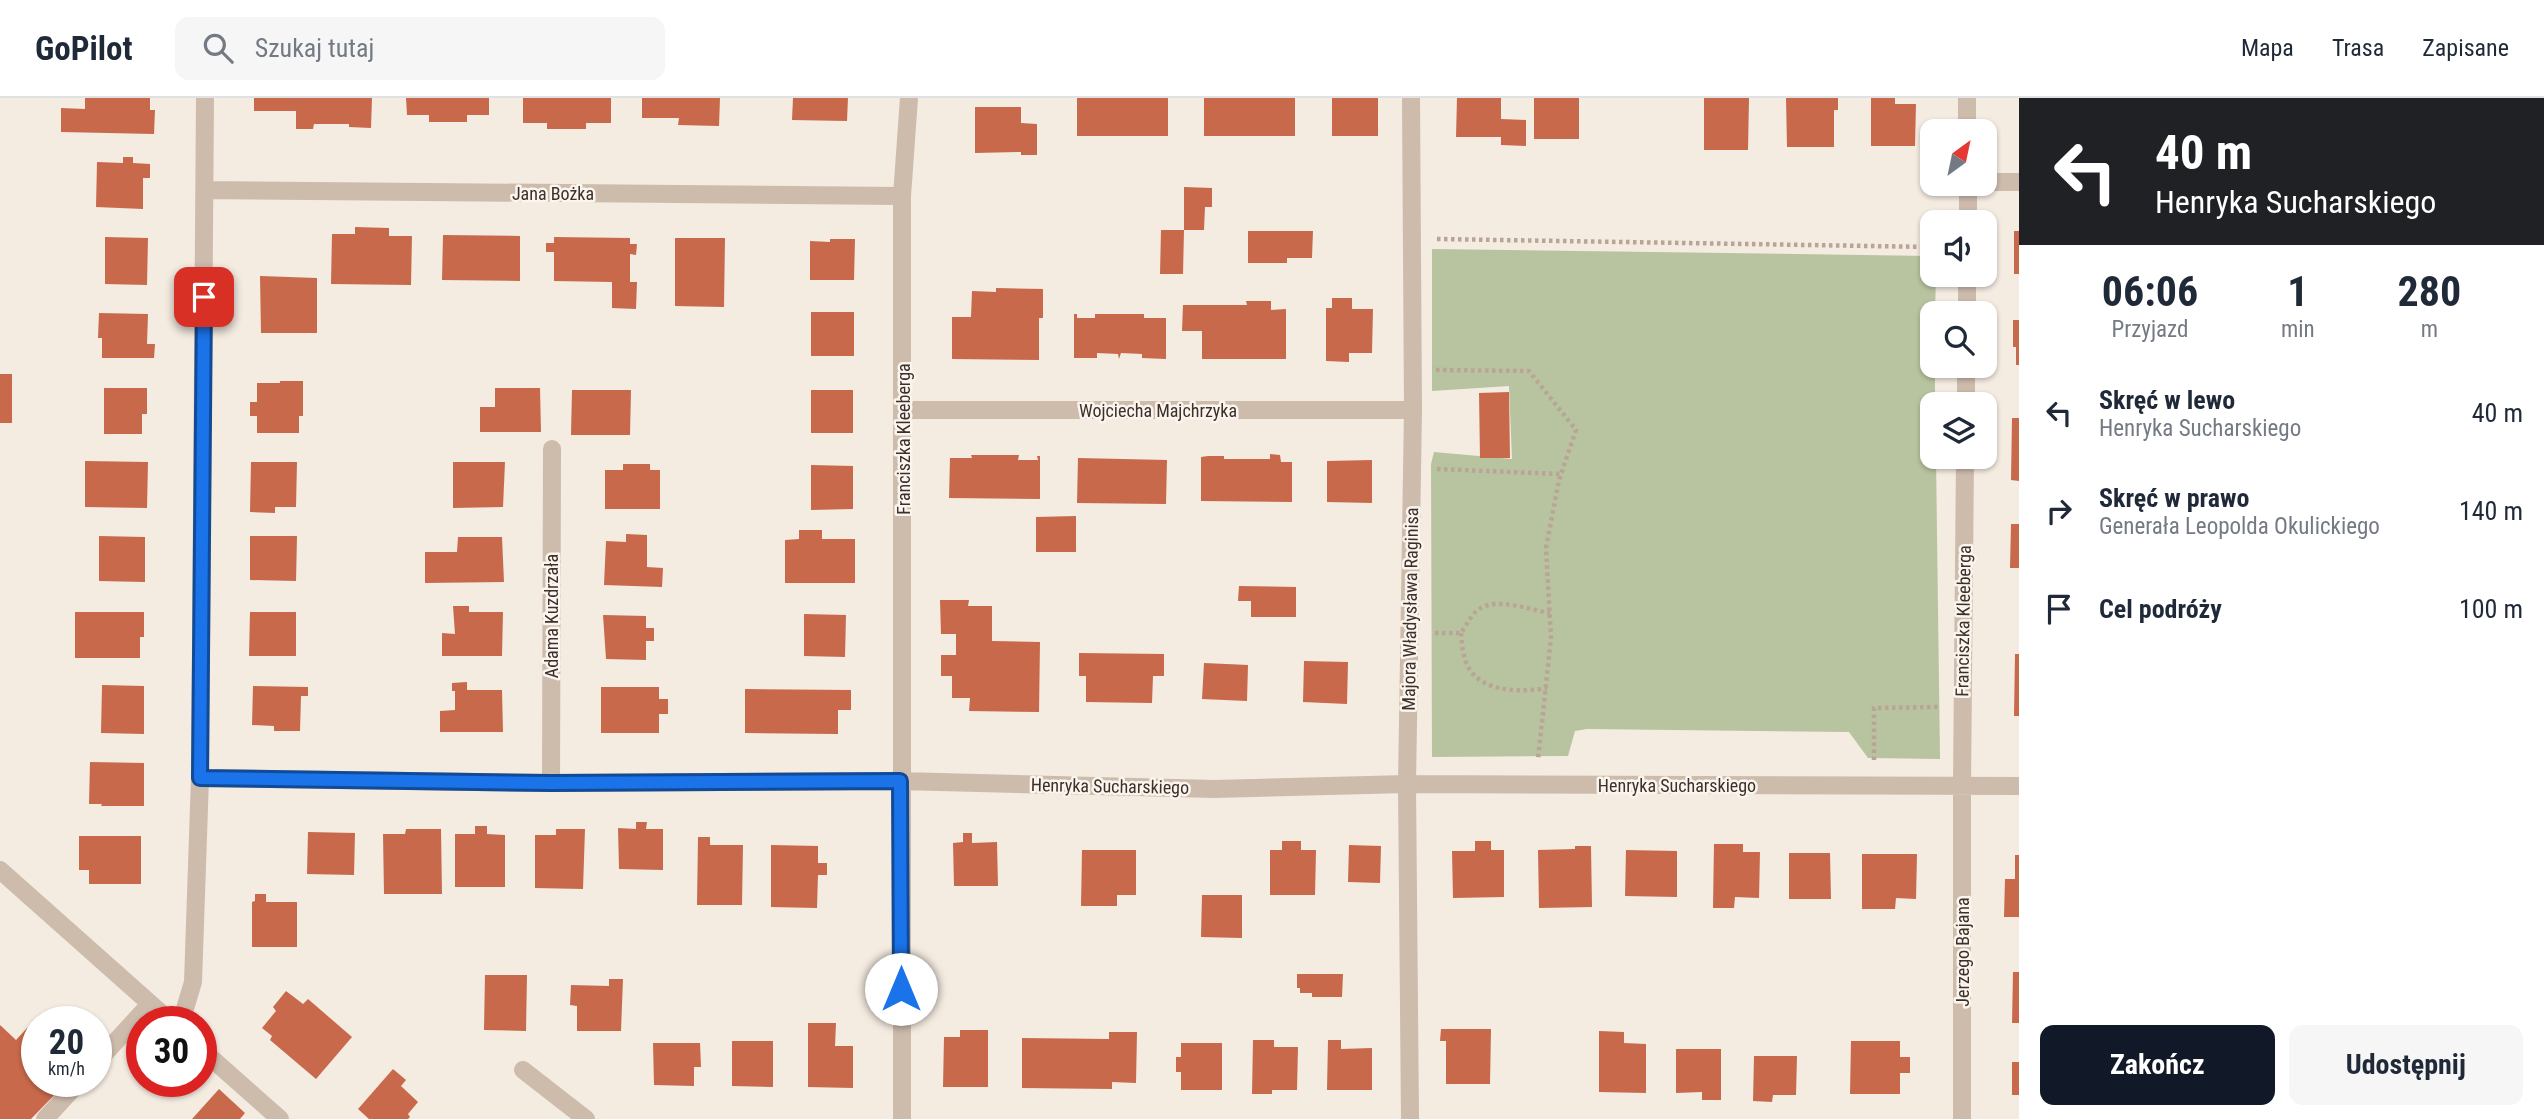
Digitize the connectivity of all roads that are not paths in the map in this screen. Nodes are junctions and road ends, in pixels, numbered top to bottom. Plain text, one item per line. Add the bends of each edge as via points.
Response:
1 (205, 98) edge
2 (909, 98) edge
3 (1411, 98) edge
4 (1967, 98) edge
5 (1967, 119) edge
6 (1997, 182) edge
7 (2019, 182) edge
8 (205, 190) junction
9 (902, 196) junction
10 (904, 410) junction
11 (1413, 410) junction
12 (552, 449) dead end
13 (1965, 469) edge
14 (200, 778) junction
15 (900, 781) junction
16 (551, 783) junction
17 (1407, 784) junction
18 (1962, 786) junction
19 (2019, 786) edge
20 (0, 870) edge
21 (150, 1004) junction
22 (152, 1006) edge
23 (186, 1006) edge
24 (112, 1046) edge
25 (217, 1063) edge
26 (523, 1070) dead end
27 (65, 1097) edge
28 (45, 1119) edge
29 (280, 1119) edge
30 (586, 1119) edge
31 (902, 1119) edge
32 (1410, 1119) edge
33 (1962, 1119) edge

1 - 8 street
2 - 9 street, Franciszka Kleeberga
3 - 11 street, Majora Władysława Raginisa
4 - 5 street
6 - 7 street
8 - 9 street, Jana Bożka
8 - 14 street
9 - 10 street, Franciszka Kleeberga
10 - 11 street, Wojciecha Majchrzyka
10 - 15 street, Franciszka Kleeberga
11 - 17 street, Majora Władysława Raginisa
12 - 16 street, Adama Kuzdrzała
13 - 18 street, Franciszka Kleeberga
14 - 16 street, Henryka Sucharskiego
14 - 23 street via 193,982
15 - 16 street, Henryka Sucharskiego
15 - 17 street, Henryka Sucharskiego via 1214,789
15 - 31 street, Franciszka Kleeberga
17 - 18 street, Henryka Sucharskiego
17 - 32 street, Majora Władysława Raginisa
18 - 19 street, Henryka Sucharskiego
18 - 33 street, Jerzego Bajana
20 - 21 street
21 - 22 street
21 - 24 street
25 - 29 street
26 - 30 street
27 - 28 street

